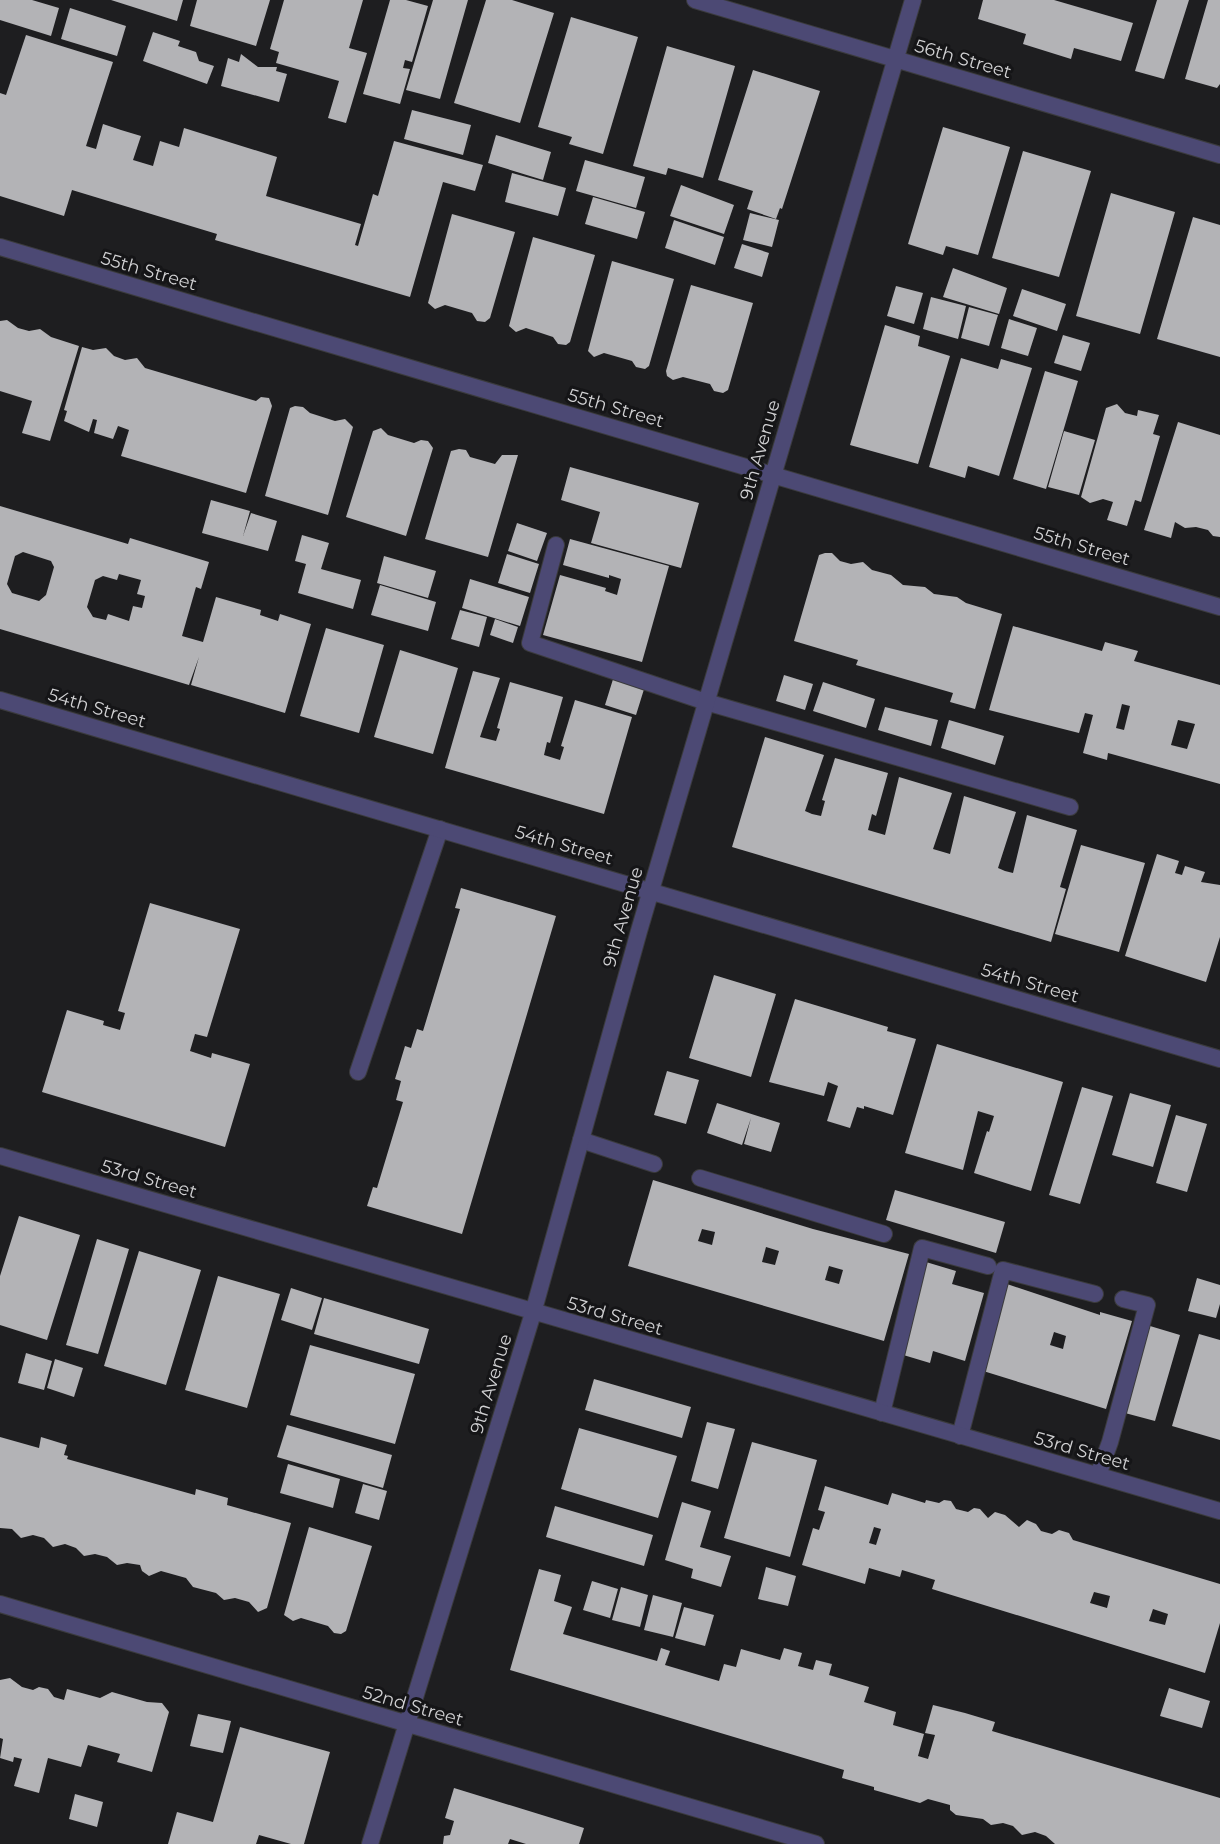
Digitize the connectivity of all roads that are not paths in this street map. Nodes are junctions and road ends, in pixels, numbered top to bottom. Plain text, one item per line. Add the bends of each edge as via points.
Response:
1 (695, 0) edge
2 (913, 0) edge
3 (895, 59) junction
4 (1220, 155) edge
5 (0, 247) edge
6 (773, 475) junction
7 (556, 545) dead end
8 (1220, 607) edge
9 (0, 700) edge
10 (706, 702) junction
11 (1070, 807) dead end
12 (440, 829) junction
13 (651, 891) junction
14 (1220, 1059) edge
15 (358, 1072) dead end
16 (581, 1140) junction
17 (0, 1156) edge
18 (654, 1164) dead end
19 (700, 1178) dead end
20 (884, 1234) dead end
21 (988, 1266) dead end
22 (1095, 1294) dead end
23 (1123, 1299) dead end
24 (533, 1312) junction
25 (882, 1413) junction
26 (960, 1436) junction
27 (1098, 1475) junction
28 (1220, 1511) edge
29 (0, 1604) edge
30 (406, 1724) junction
31 (370, 1844) edge
32 (816, 1844) edge

1 - 3 street, 56th Street
2 - 3 street, 9th Avenue
3 - 4 street, 56th Street
3 - 6 street, 9th Avenue
5 - 6 street, 55th Street
6 - 8 street, 55th Street
6 - 10 street, 9th Avenue
7 - 10 street via 530,643
9 - 12 street, 54th Street
10 - 11 street
10 - 13 street, 9th Avenue
12 - 13 street, 54th Street
12 - 15 street
13 - 14 street, 54th Street
13 - 16 street, 9th Avenue
16 - 18 street
16 - 24 street, 9th Avenue
17 - 24 street, 53rd Street
19 - 20 street
21 - 25 street via 922,1248
22 - 26 street via 1003,1270
23 - 27 street via 1147,1305
24 - 25 street, 53rd Street
24 - 30 street, 9th Avenue
25 - 26 street, 53rd Street
26 - 27 street, 53rd Street
27 - 28 street, 53rd Street
29 - 30 street, 52nd Street
30 - 31 street, 9th Avenue
30 - 32 street, 52nd Street

